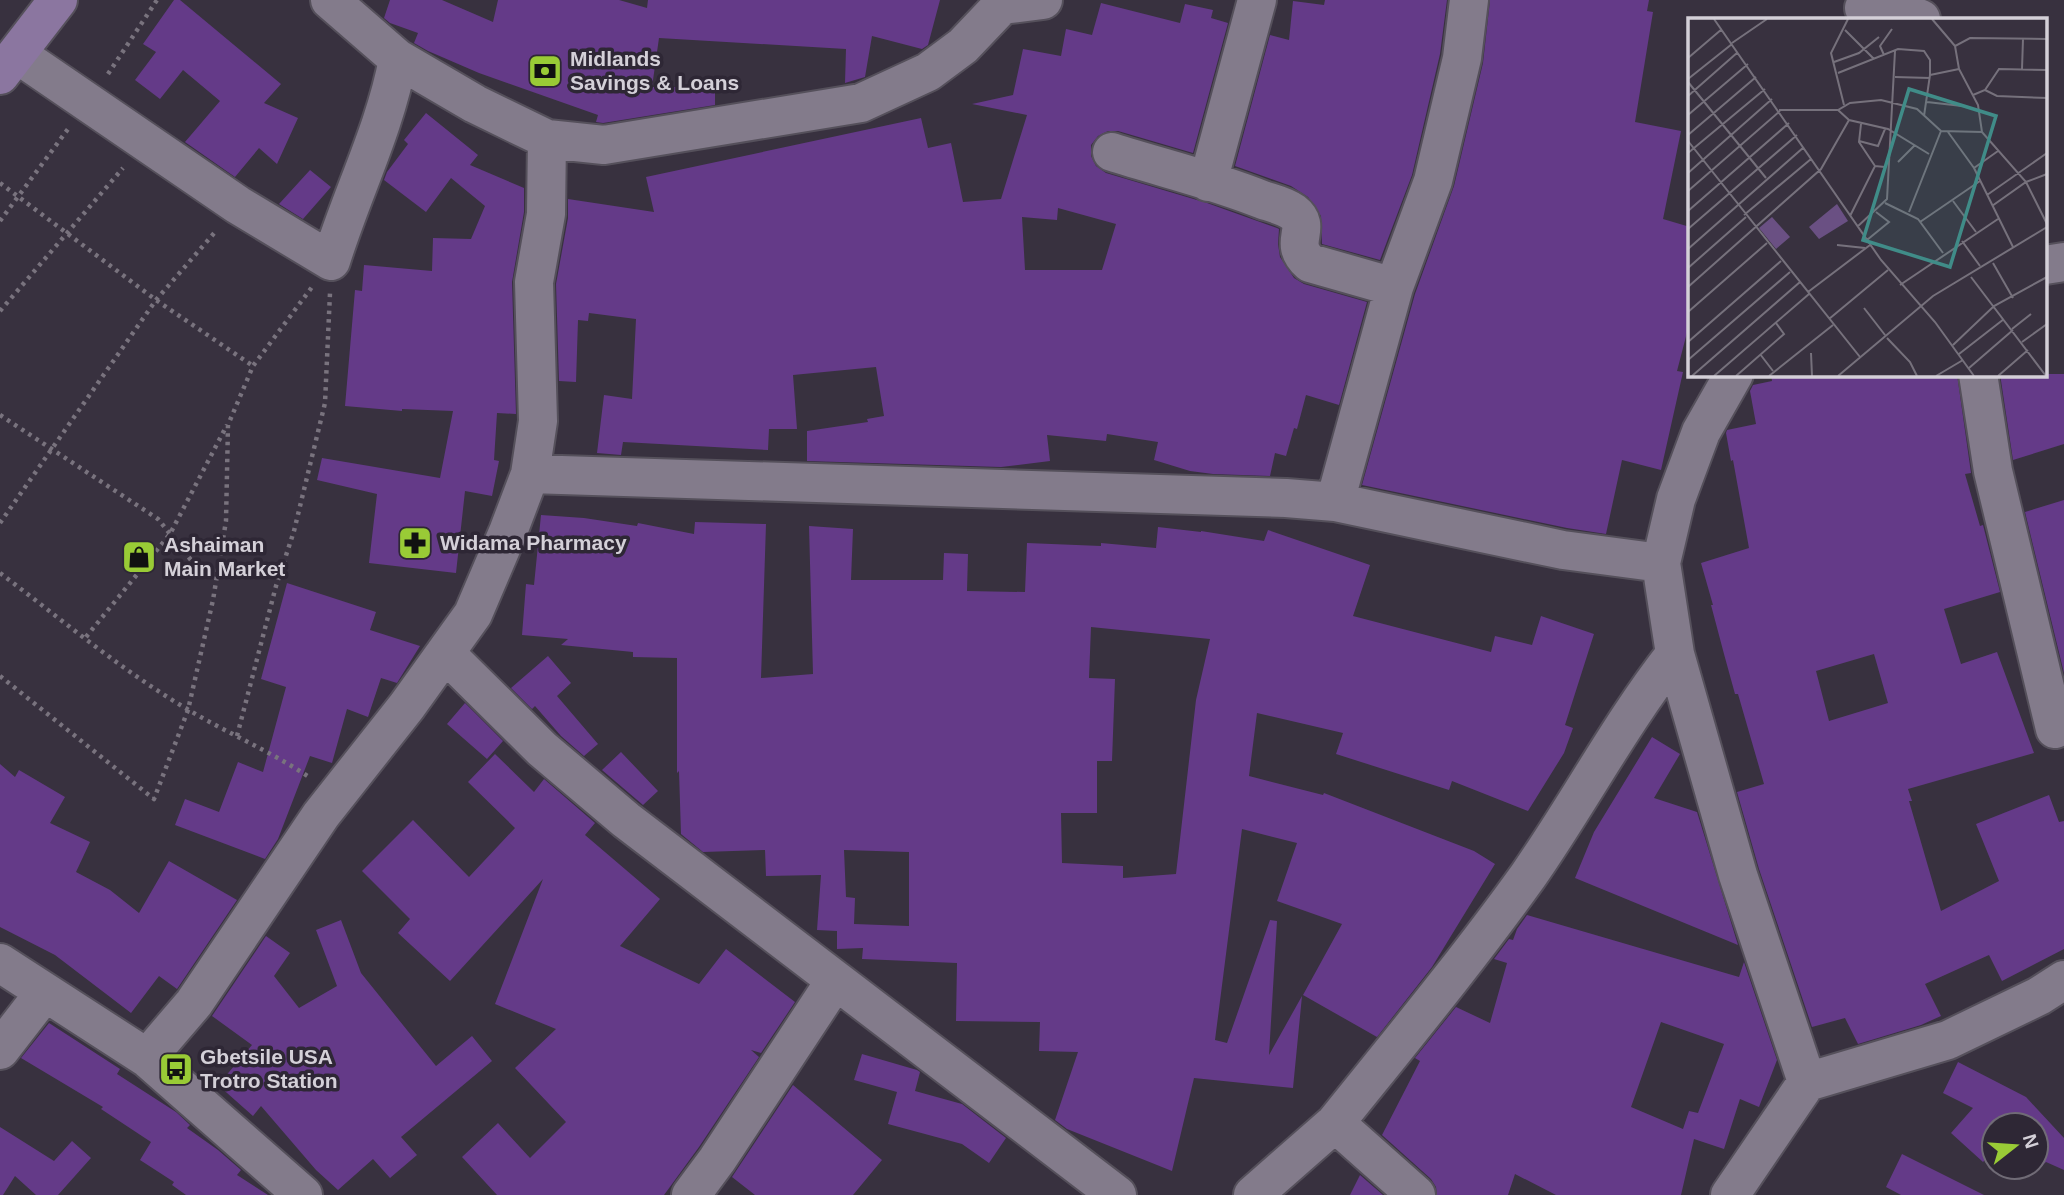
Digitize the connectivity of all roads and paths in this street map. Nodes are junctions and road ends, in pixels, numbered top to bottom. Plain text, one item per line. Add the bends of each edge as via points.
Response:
1 (58, 0) edge
2 (330, 0) edge
3 (1043, 0) edge
4 (1257, 0) edge
5 (1469, 0) edge
6 (1001, 3) edge
7 (1864, 9) edge
8 (1918, 18) edge
9 (398, 59) junction
10 (8, 64) edge
11 (547, 139) junction
12 (146, 140) junction
13 (1111, 152) dead end
14 (1208, 181) junction
15 (0, 183) edge
16 (238, 205) junction
17 (66, 234) junction
18 (331, 261) junction
19 (2064, 262) edge
20 (2046, 265) edge
21 (1394, 287) junction
22 (156, 300) junction
23 (0, 311) edge
24 (253, 366) junction
25 (1733, 376) edge
26 (1978, 376) edge
27 (0, 415) edge
28 (228, 425) junction
29 (51, 448) junction
30 (530, 474) junction
31 (1335, 502) junction
32 (0, 523) edge
33 (170, 534) junction
34 (1661, 563) junction
35 (0, 573) edge
36 (218, 576) junction
37 (86, 637) junction
38 (445, 653) junction
39 (1675, 654) junction
40 (0, 676) edge
41 (188, 710) junction
42 (2054, 729) dead end
43 (237, 736) junction
44 (336, 795) junction
45 (0, 962) edge
46 (2064, 980) edge
47 (835, 981) junction
48 (45, 992) junction
49 (0, 1050) edge
50 (146, 1058) junction
51 (1807, 1082) junction
52 (1335, 1123) junction
53 (303, 1195) edge
54 (691, 1195) edge
55 (1117, 1195) edge
56 (1253, 1195) edge
57 (1416, 1195) edge
58 (1731, 1195) edge

1 - 10 main road
2 - 9 street
3 - 6 street
4 - 14 street
5 - 21 street via 1433,181
6 - 11 street via 963,46 928,72 862,103 604,145
7 - 8 street
9 - 11 street
9 - 18 street via 392,93
10 - 12 street
11 - 30 street via 546,214 534,282 538,421
12 - 16 street
12 - 17 path
13 - 14 street
14 - 21 street via 1293,212 1303,230 1298,242 1301,255 1310,263
15 - 17 path
16 - 18 street
16 - 22 path
17 - 22 path
17 - 23 path
18 - 24 path
18 - 43 path via 325,403
19 - 20 street
21 - 31 street
22 - 24 path
22 - 29 path
24 - 28 path
25 - 34 street via 1701,432 1676,499
26 - 42 street via 1993,471
27 - 29 path
28 - 33 path
28 - 36 path via 226,522
29 - 32 path
29 - 33 path via 158,519
30 - 31 street
30 - 38 street via 473,614
31 - 34 street via 1563,550
33 - 36 path via 191,560
33 - 37 path
34 - 39 street
35 - 37 path
36 - 41 path
37 - 41 path
38 - 44 street
38 - 47 street via 542,748 626,820
39 - 51 street via 1738,874
39 - 52 street via 1529,874
40 - 41 path via 154,800
41 - 43 path
43 - 44 path
44 - 50 street via 194,1003
45 - 48 street
46 - 51 street via 1948,1040
47 - 54 street
47 - 55 street
48 - 49 street
48 - 50 street
50 - 53 street
51 - 58 street
52 - 56 street
52 - 57 street

